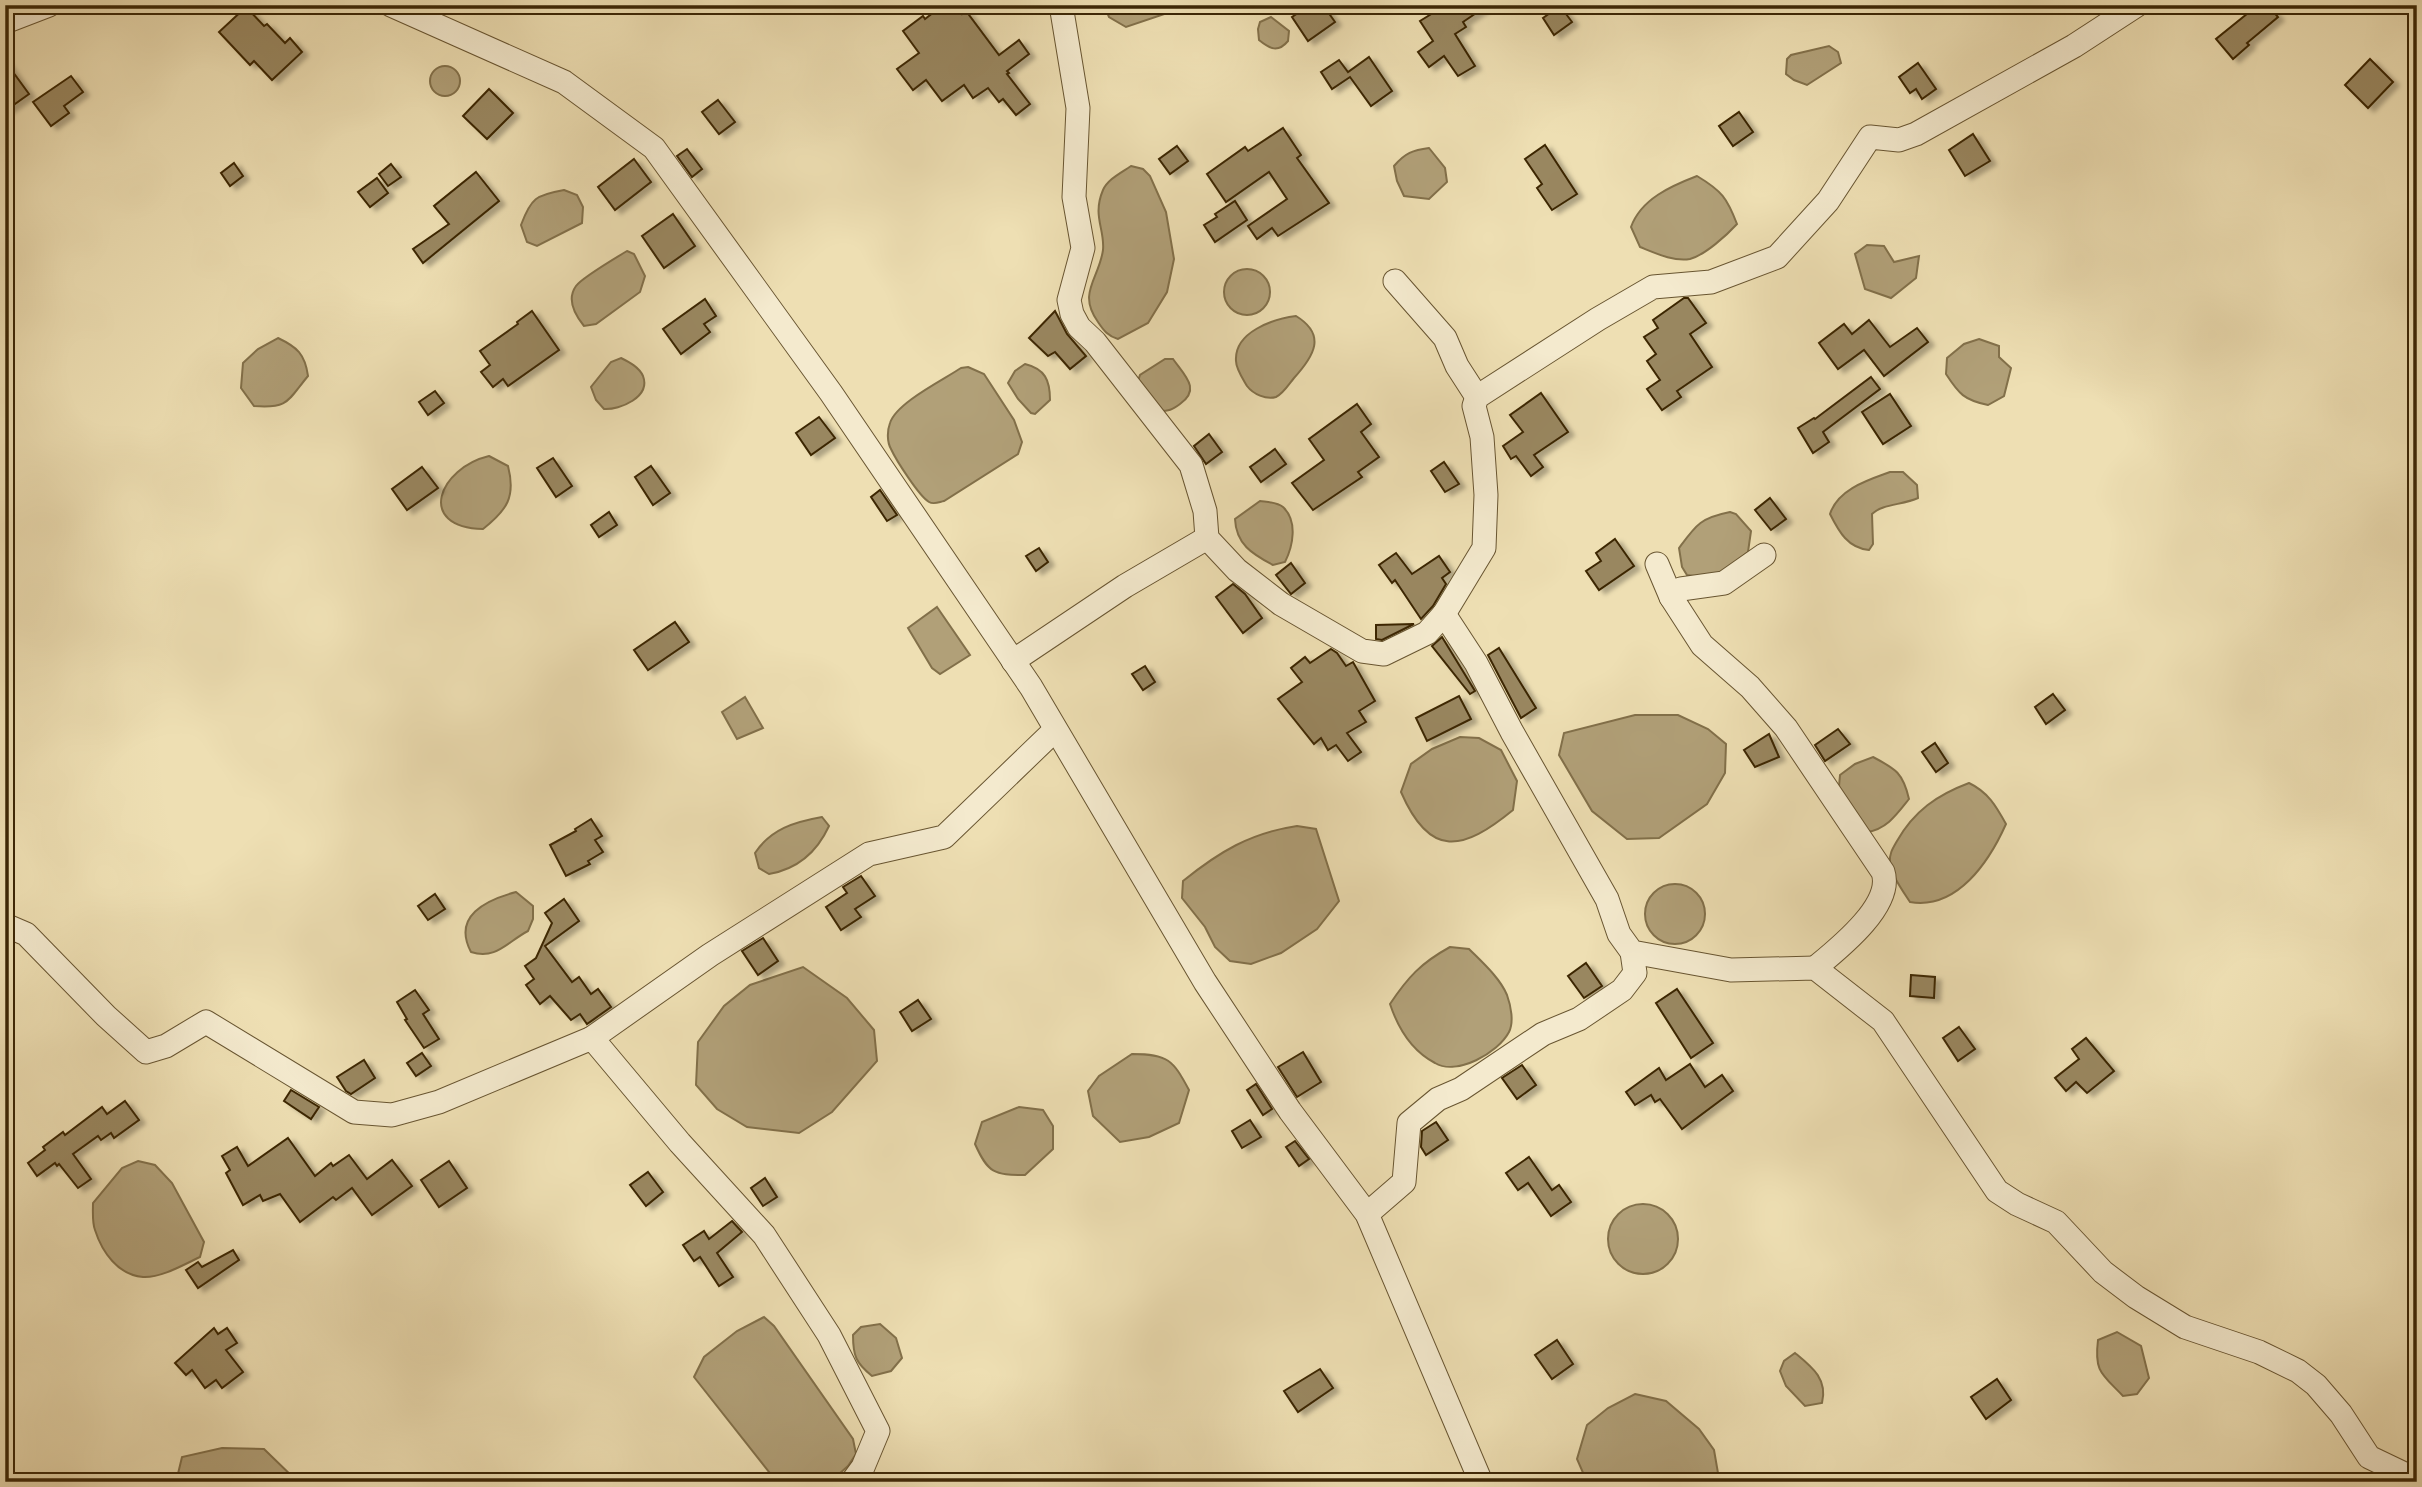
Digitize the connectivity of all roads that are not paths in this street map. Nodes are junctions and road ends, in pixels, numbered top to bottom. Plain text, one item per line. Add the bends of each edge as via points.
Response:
1 (49, 5) edge
2 (391, 5) edge
3 (1060, 5) edge
4 (2137, 5) edge
5 (5, 19) edge
6 (1395, 281) dead end
7 (1477, 397) junction
8 (1207, 538) junction
9 (1764, 555) dead end
10 (1657, 564) dead end
11 (1671, 597) junction
12 (1444, 614) junction
13 (1013, 661) junction
14 (1055, 730) junction
15 (5, 925) edge
16 (1632, 952) junction
17 (1815, 968) junction
18 (592, 1038) junction
19 (1367, 1214) junction
20 (2417, 1480) edge
21 (852, 1482) edge
22 (1481, 1482) edge

1 - 5 street
2 - 13 street via 564,82 654,148 831,393
3 - 8 street via 1078,108 1074,197 1083,248 1069,300 1072,314 1191,465 1205,511
4 - 7 street via 2074,46 1916,134 1899,140 1870,137 1828,201 1777,257 1711,282 1653,287
6 - 7 street via 1445,338
7 - 12 street via 1474,406 1482,437 1486,495 1484,548
8 - 12 street via 1237,570 1281,604 1362,651 1384,654 1403,646 1427,633
8 - 13 street
9 - 11 street via 1724,583 1681,589
10 - 11 street
11 - 17 street via 1702,645 1750,687 1786,728 1883,872 1884,892 1851,939
12 - 16 street via 1476,663
13 - 14 street
14 - 18 street via 944,838 869,854
14 - 19 street via 1205,982 1290,1111
15 - 18 street via 26,934 145,1052 166,1046 206,1022 354,1112 391,1115 439,1102
16 - 17 street via 1731,970
16 - 19 street via 1635,973 1622,990 1438,1099 1409,1123 1404,1182
17 - 20 street via 1883,1021 1997,1191 2056,1222 2103,1272 2185,1327 2259,1352 2298,1371 2342,1415 2369,1457
18 - 21 street via 764,1235 829,1335 878,1432
19 - 22 street

